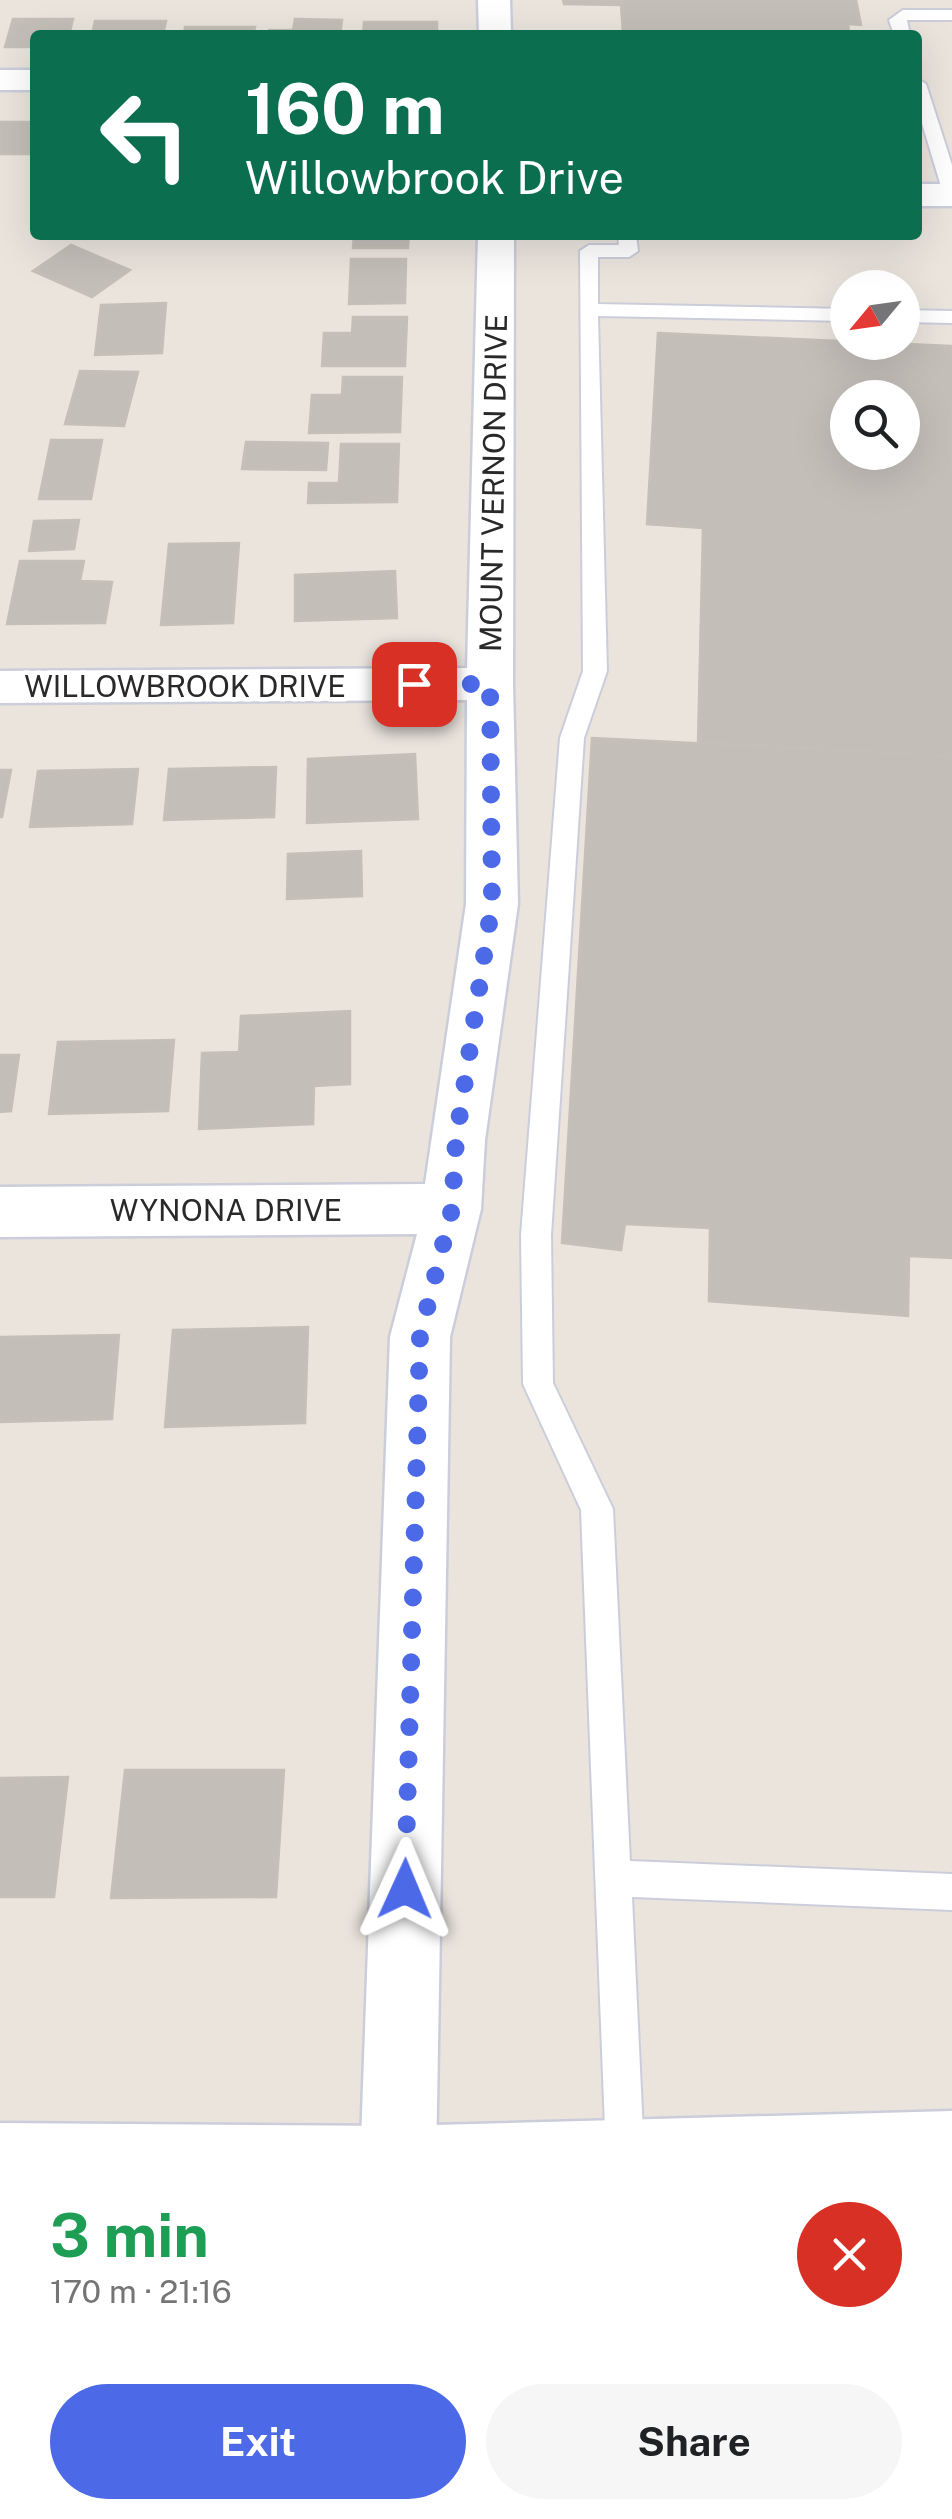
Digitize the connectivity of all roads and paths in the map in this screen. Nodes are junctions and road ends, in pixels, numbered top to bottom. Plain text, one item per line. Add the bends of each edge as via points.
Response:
1 (494, 0) edge
2 (901, 8) edge
3 (952, 15) edge
4 (495, 30) edge
5 (0, 80) edge
6 (30, 80) edge
7 (922, 97) edge
8 (952, 194) edge
9 (922, 195) edge
10 (496, 240) edge
11 (628, 240) edge
12 (588, 310) junction
13 (830, 315) edge
14 (920, 316) edge
15 (952, 317) edge
16 (490, 684) junction
17 (0, 687) edge
18 (452, 1209) junction
19 (0, 1212) edge
20 (612, 1878) junction
21 (952, 1892) edge
22 (952, 2150) edge
23 (626, 2159) junction
24 (0, 2162) edge
25 (741, 2162) edge
26 (397, 2165) junction
27 (100, 2166) edge

1 - 4 street
2 - 3 lane
5 - 6 street
7 - 8 lane
8 - 9 street
10 - 16 street, MOUNT VERNON DRIVE
11 - 12 lane via 630,251 589,251
12 - 13 lane
12 - 20 lane via 595,671 572,738 536,1236 538,1384 597,1509
14 - 15 lane
16 - 17 street, WILLOWBROOK DRIVE
16 - 18 street, MOUNT VERNON DRIVE via 492,904 456,1140
18 - 19 street, WYNONA DRIVE
18 - 26 street, MOUNT VERNON DRIVE via 420,1336
20 - 21 lane
20 - 23 lane
22 - 25 street
23 - 25 street
23 - 26 street
24 - 27 street
26 - 27 street

